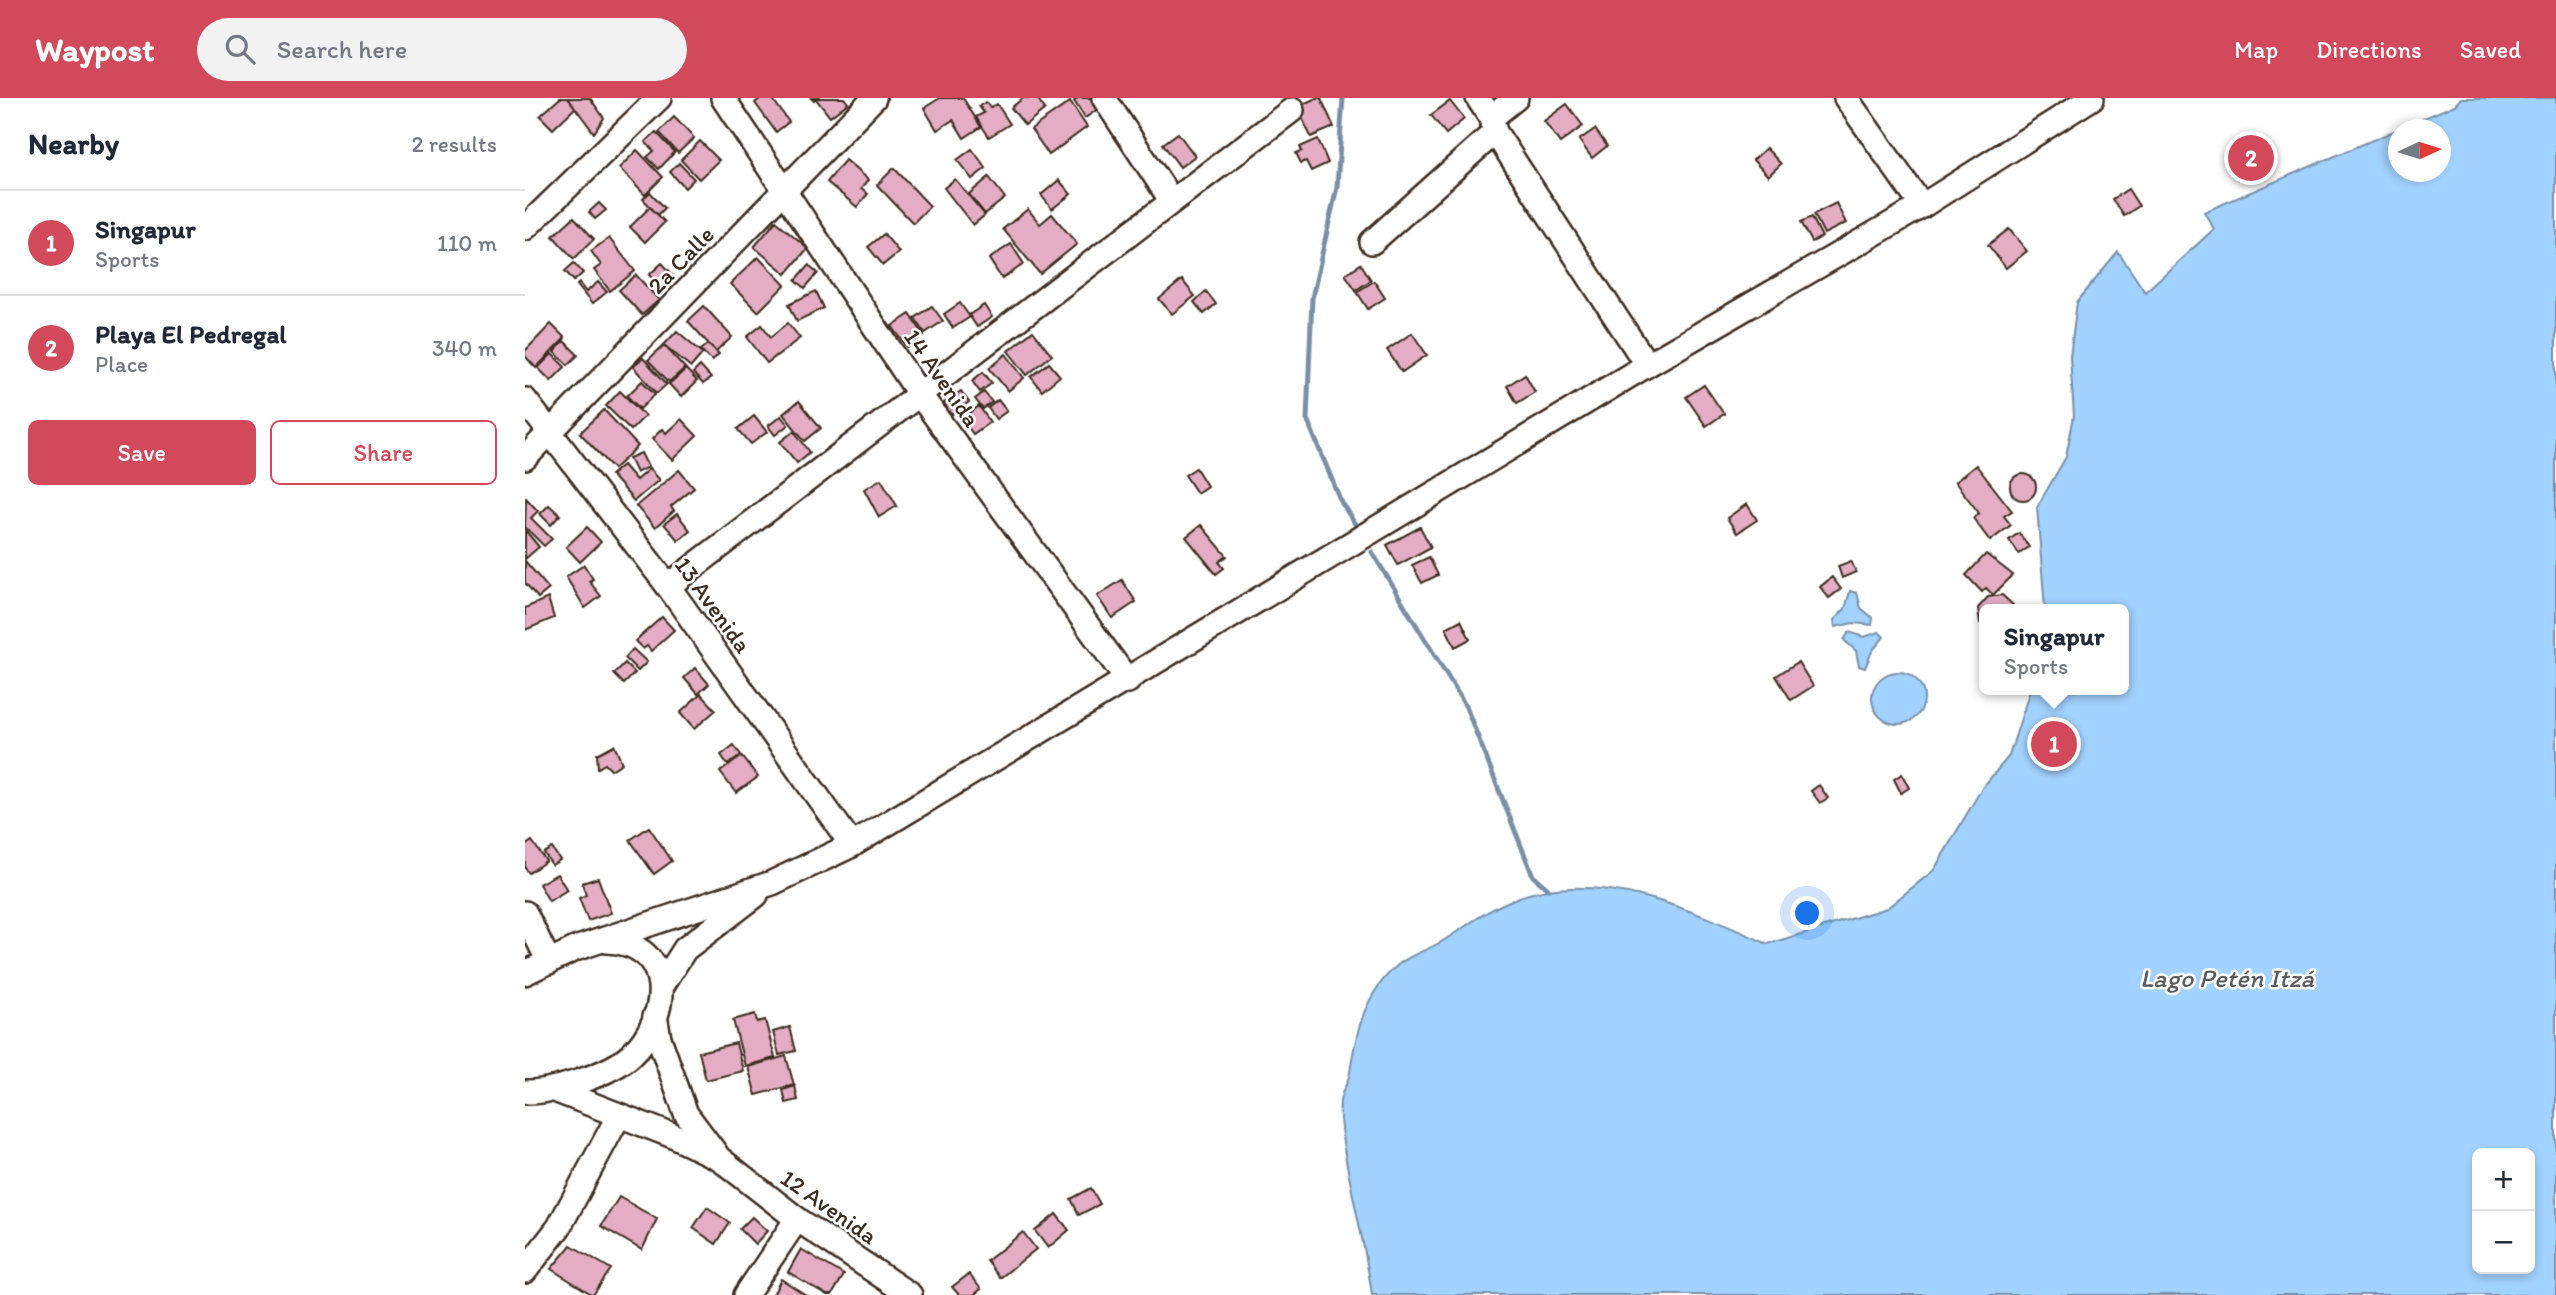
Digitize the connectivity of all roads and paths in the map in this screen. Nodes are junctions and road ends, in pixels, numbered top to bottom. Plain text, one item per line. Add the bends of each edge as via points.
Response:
1 (659, 98) edge
2 (723, 98) edge
3 (874, 98) edge
4 (1104, 98) edge
5 (1478, 98) edge
6 (1516, 98) edge
7 (1846, 98) edge
8 (2092, 98) edge
9 (1292, 110) dead end
10 (1493, 125) junction
11 (785, 190) junction
12 (1171, 200) junction
13 (1921, 206) junction
14 (525, 228) edge
15 (1371, 242) dead end
16 (1647, 365) junction
17 (920, 395) junction
18 (525, 400) edge
19 (549, 432) junction
20 (525, 458) edge
21 (668, 586) junction
22 (1128, 681) junction
23 (852, 845) junction
24 (772, 883) junction
25 (525, 913) edge
26 (604, 941) junction
27 (549, 962) junction
28 (525, 973) edge
29 (662, 985) junction
30 (655, 1016) junction
31 (552, 1089) junction
32 (525, 1091) edge
33 (618, 1117) junction
34 (720, 1159) junction
35 (797, 1219) junction
36 (525, 1271) edge
37 (746, 1295) edge
38 (910, 1295) edge

1 - 14 street
2 - 11 street, 14 Avenida
3 - 11 street, 2a Calle
4 - 12 street
5 - 10 street
6 - 10 street
7 - 13 street
8 - 13 street
9 - 12 street
10 - 15 street
10 - 16 street
11 - 17 street, 14 Avenida
11 - 19 street, 2a Calle
12 - 17 street
13 - 16 street
16 - 22 street
17 - 21 street
17 - 22 street, 14 Avenida
18 - 19 street, 13 Avenida
19 - 20 street, 2a Calle
19 - 21 street, 13 Avenida
21 - 23 street, 13 Avenida
22 - 23 street
23 - 24 street
24 - 26 street
24 - 29 street via 685,949
25 - 27 street
26 - 27 street
26 - 29 street via 627,942 640,949 654,964
27 - 28 street
29 - 30 street
30 - 31 street via 629,1056 613,1067
30 - 34 street, 12 Avenida via 686,1114
31 - 32 street
31 - 33 street, 12 Avenida
33 - 34 street, 12 Avenida
33 - 36 street via 559,1227
34 - 35 street, 12 Avenida
35 - 37 street
35 - 38 street, 12 Avenida

